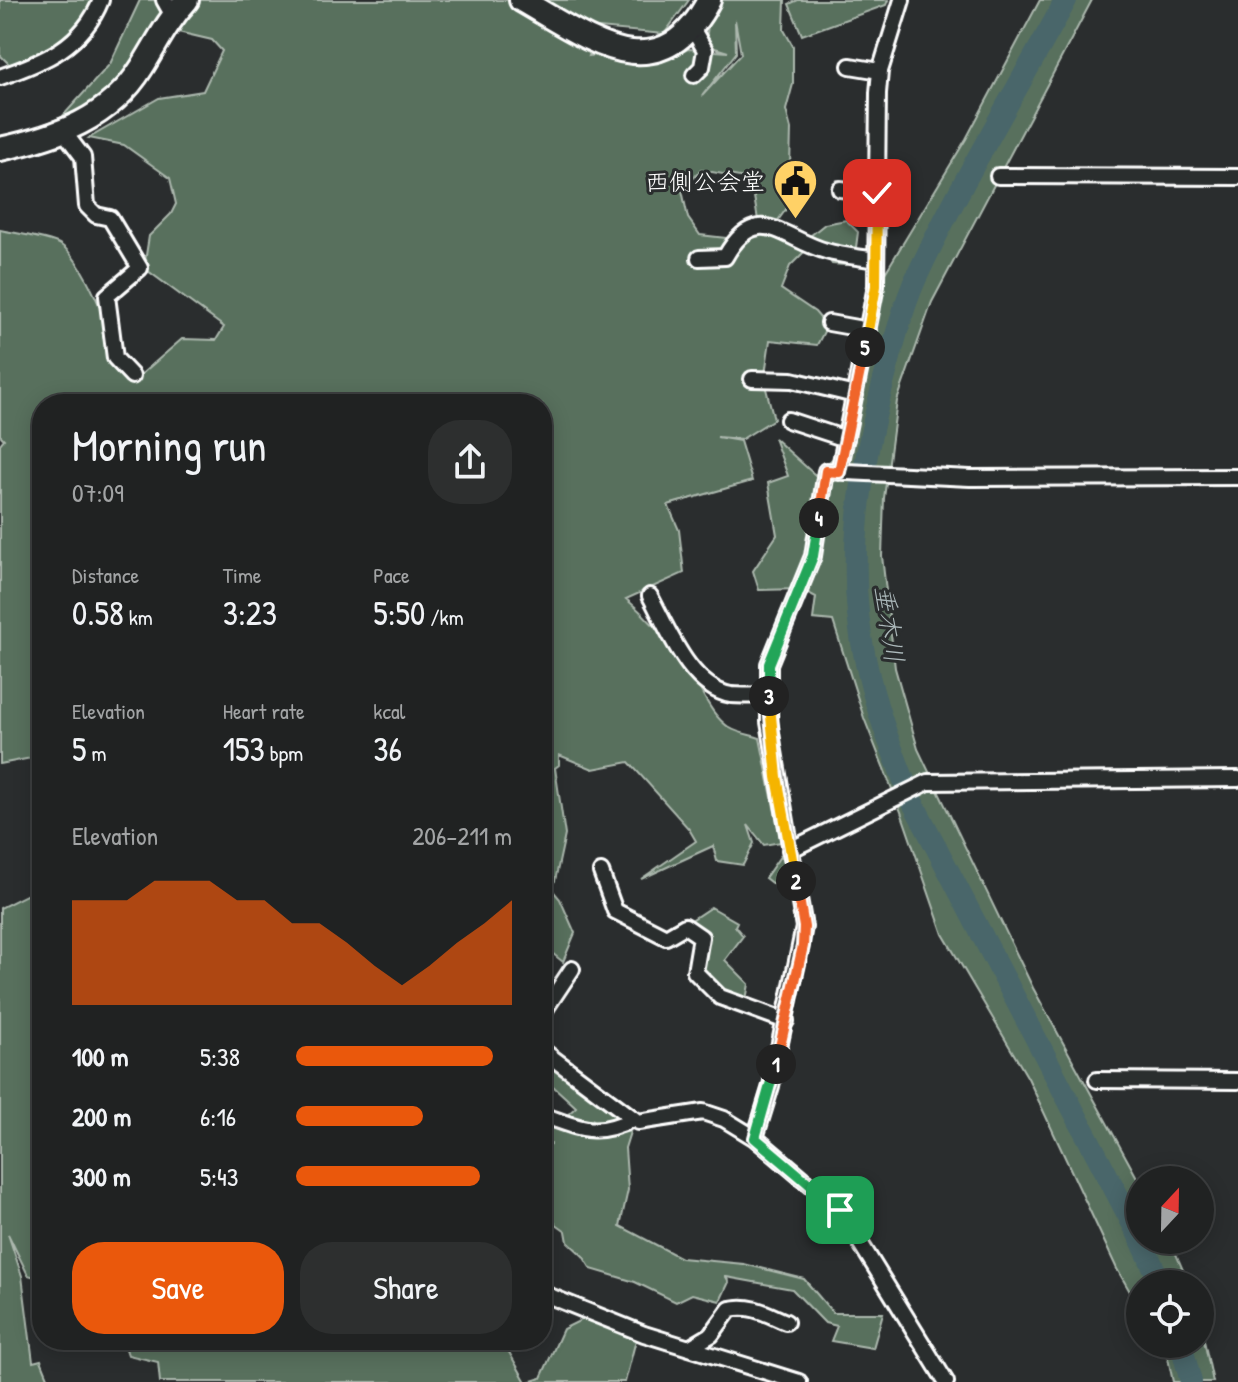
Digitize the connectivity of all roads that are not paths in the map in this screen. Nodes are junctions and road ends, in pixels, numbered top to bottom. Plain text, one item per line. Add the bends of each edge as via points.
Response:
1 (101, 0) edge
2 (521, 0) edge
3 (709, 0) edge
4 (902, 0) edge
5 (175, 5) edge
6 (692, 28) junction
7 (850, 66) dead end
8 (880, 71) junction
9 (694, 75) dead end
10 (0, 77) edge
11 (64, 132) junction
12 (0, 149) edge
13 (998, 176) dead end
14 (1238, 177) edge
15 (840, 189) dead end
16 (877, 193) junction
17 (699, 258) dead end
18 (876, 260) junction
19 (829, 323) dead end
20 (868, 330) junction
21 (132, 376) dead end
22 (752, 379) dead end
23 (855, 395) junction
24 (788, 420) dead end
25 (846, 439) junction
26 (839, 472) junction
27 (1238, 477) edge
28 (650, 596) dead end
29 (769, 695) junction
30 (1238, 779) edge
31 (790, 850) junction
32 (601, 872) dead end
33 (572, 969) dead end
34 (552, 999) edge
35 (786, 1021) junction
36 (552, 1058) edge
37 (1097, 1080) dead end
38 (1238, 1081) edge
39 (552, 1118) edge
40 (633, 1119) junction
41 (755, 1138) junction
42 (552, 1297) edge
43 (786, 1322) dead end
44 (689, 1348) junction
45 (799, 1382) edge
46 (946, 1382) edge

1 - 10 street via 78,38 53,56
2 - 6 main road via 613,50 656,51
3 - 6 main road
4 - 8 street
5 - 11 main road via 125,90
6 - 9 street via 705,50 702,67
7 - 8 street
8 - 16 street
11 - 12 main road
11 - 21 street via 83,157 87,206 110,218 140,268 107,296 115,358
13 - 14 street
15 - 16 street
16 - 18 street
17 - 18 street via 725,257 735,239 759,226 774,226 824,251
18 - 20 street
19 - 20 street
20 - 23 street
22 - 23 street via 792,380
23 - 25 street
24 - 25 street
25 - 26 street
26 - 27 street via 970,478
26 - 29 street via 826,471 813,556 769,664
28 - 29 street via 702,679 732,695
29 - 31 street
30 - 31 street via 928,782
31 - 35 street via 804,927
32 - 35 street via 615,911 666,937 685,926 701,937 695,972 720,997
33 - 34 street
35 - 41 street
36 - 40 street
37 - 38 street
39 - 40 street via 607,1131
40 - 41 street via 703,1112
41 - 46 street via 840,1210
42 - 44 street
43 - 44 street via 741,1306 730,1309 711,1335
44 - 45 street

